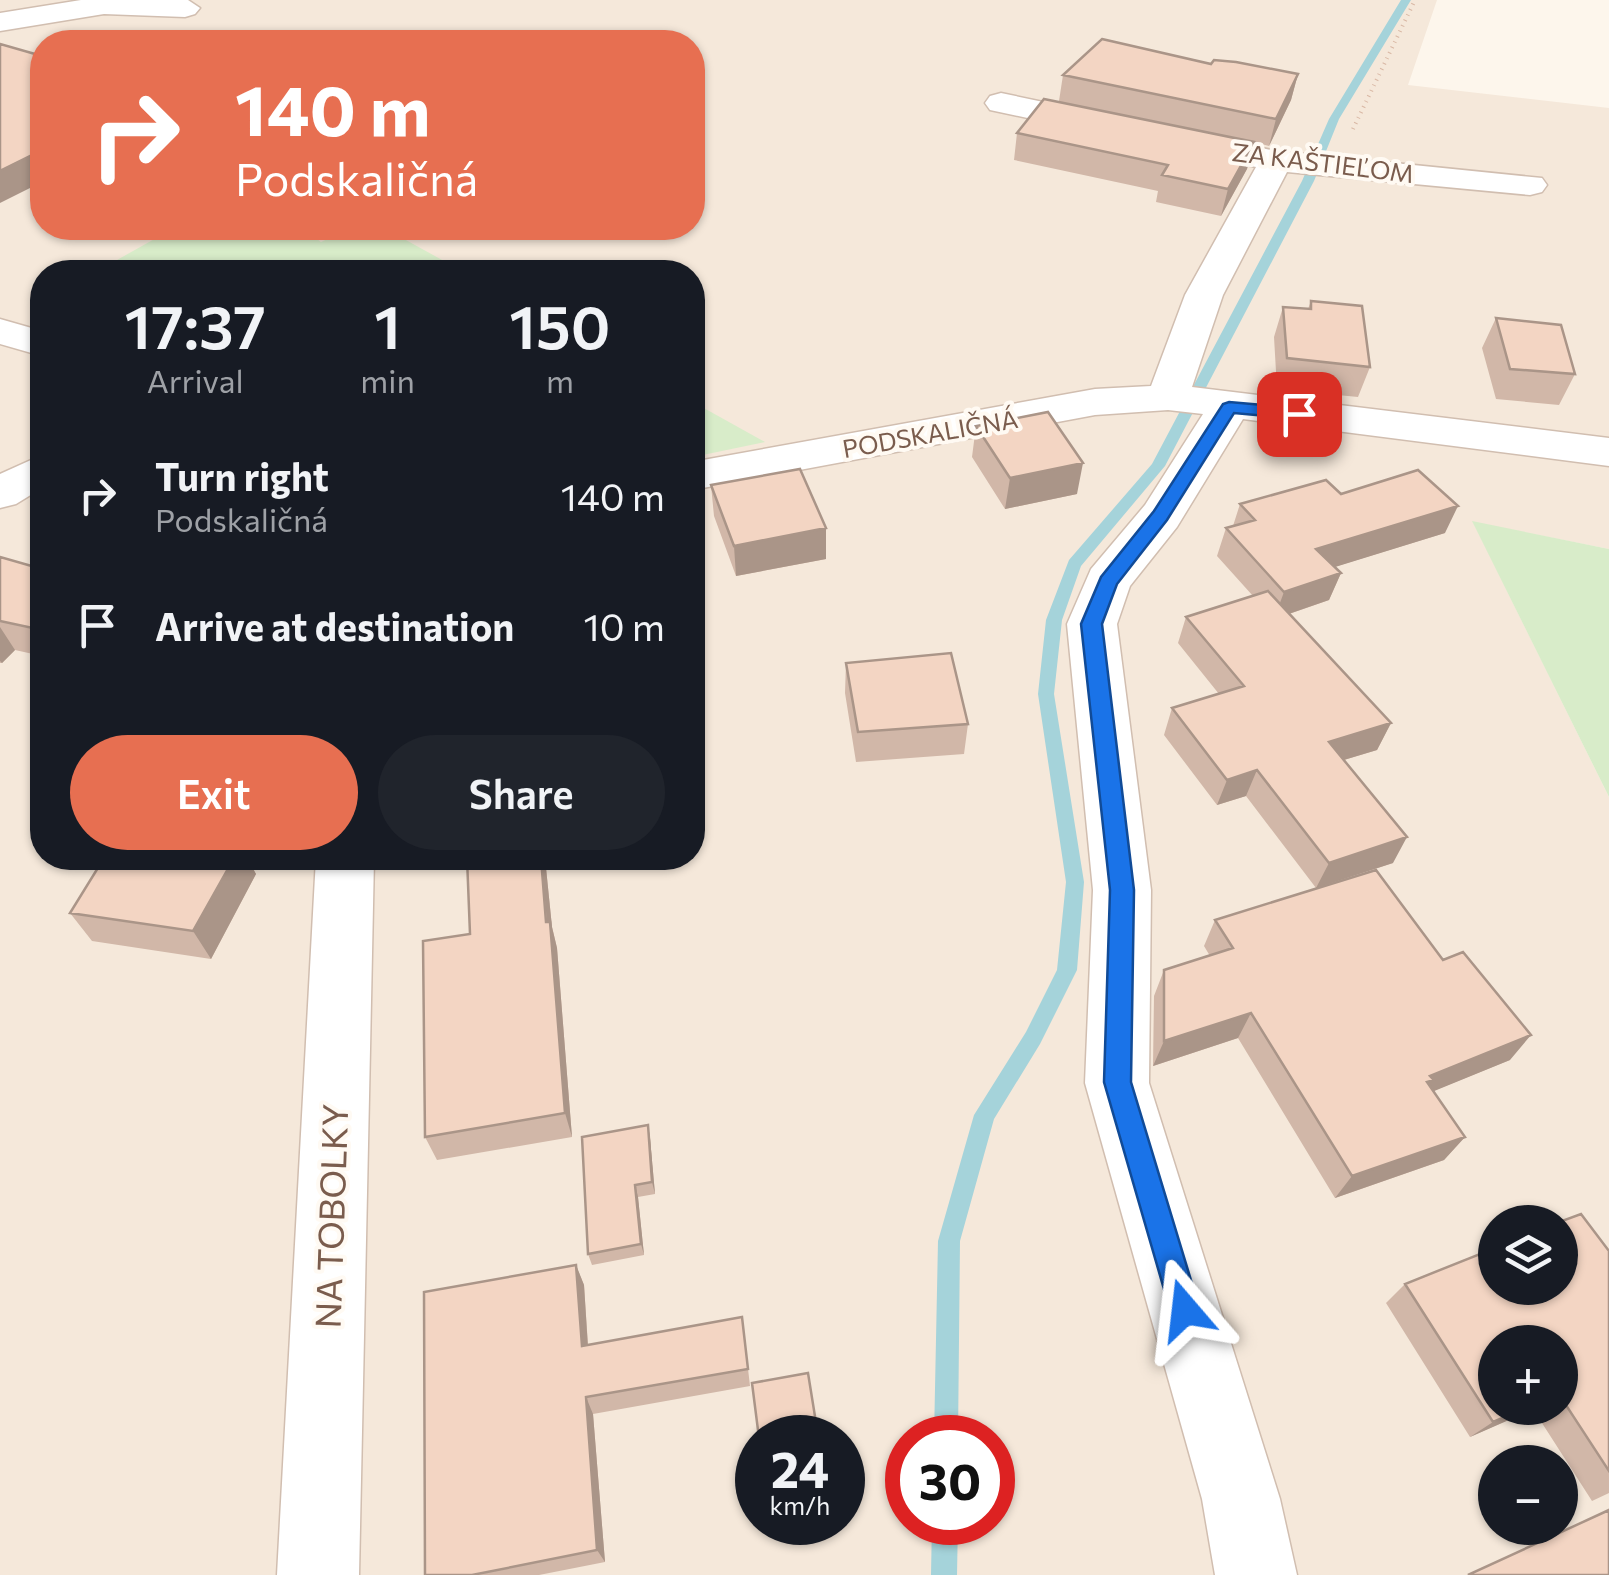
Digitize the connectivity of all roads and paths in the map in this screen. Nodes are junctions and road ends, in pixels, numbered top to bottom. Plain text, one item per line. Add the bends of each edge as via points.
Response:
1 (1415, 0) edge
2 (185, 8) dead end
3 (0, 22) edge
4 (1001, 103) dead end
5 (1311, 164) junction
6 (1530, 185) dead end
7 (0, 331) edge
8 (30, 340) edge
9 (1196, 401) junction
10 (1609, 452) edge
11 (705, 474) edge
12 (30, 476) edge
13 (0, 494) edge
14 (346, 870) edge
15 (318, 1575) edge
16 (1256, 1575) edge

1 - 5 path
2 - 3 street via 104,5
4 - 5 street, ZA KAŠTIEĽOM
5 - 6 street, ZA KAŠTIEĽOM
5 - 9 street via 1204,295
7 - 8 street
9 - 10 street, PODSKALIČNÁ
9 - 11 street, PODSKALIČNÁ via 1095,402
9 - 16 street via 1161,516 1108,582 1092,624 1122,890 1117,1082 1241,1498
12 - 13 street
14 - 15 street, NA TOBOLKY

